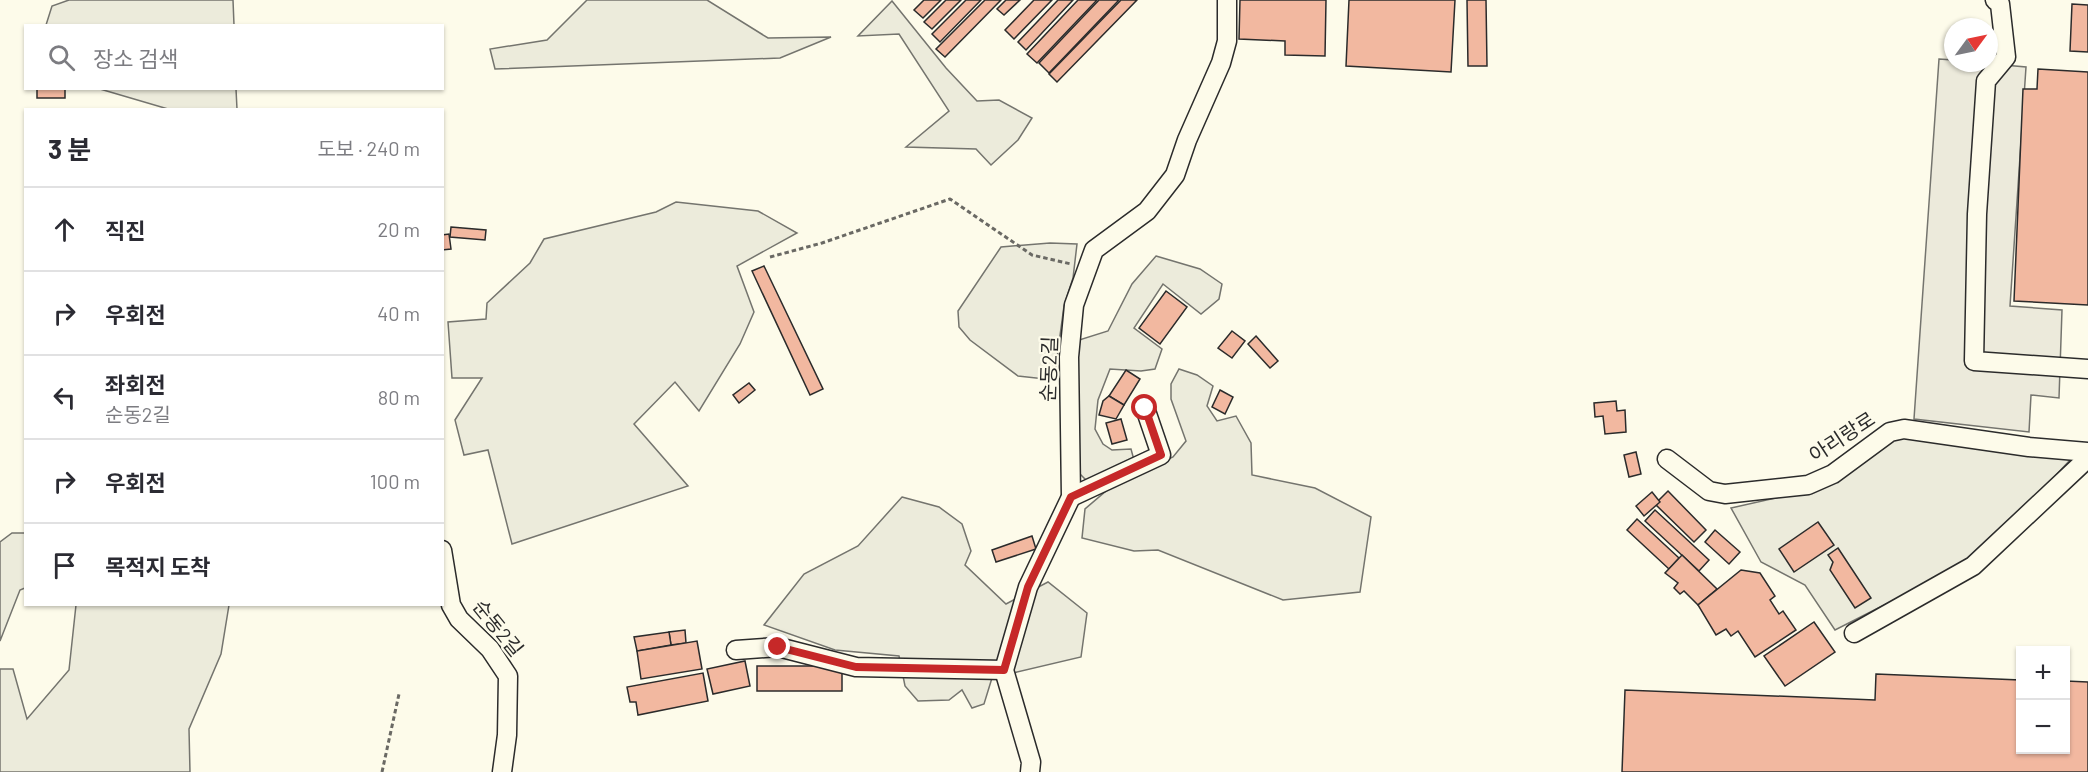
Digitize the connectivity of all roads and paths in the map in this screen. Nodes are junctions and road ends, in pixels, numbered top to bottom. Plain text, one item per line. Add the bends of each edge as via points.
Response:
1 (1227, 0) edge
2 (1995, 0) edge
3 (770, 257) dead end
4 (1087, 268) junction
5 (2088, 369) edge
6 (1145, 408) dead end
7 (2088, 452) edge
8 (2088, 458) edge
9 (1667, 459) dead end
10 (1071, 497) junction
11 (444, 562) edge
12 (1854, 633) dead end
13 (736, 650) dead end
14 (1004, 670) junction
15 (399, 694) dead end
16 (382, 772) edge
17 (502, 772) edge
18 (1030, 772) edge

1 - 4 street, 순동2길 via 1227,41 1221,63 1175,174 1147,211 1094,250
2 - 5 street via 2000,4 2006,57 1986,81 1977,214 1974,361
3 - 4 path via 950,199 1032,255
4 - 10 street, 순동2길 via 1074,305 1069,357
6 - 10 street via 1161,455
7 - 9 street, 아리랑로 via 1904,429 1890,432 1833,474 1808,485 1725,494 1709,491
8 - 12 street via 1973,567
10 - 14 street, 순동2길 via 1028,587
11 - 17 street, 순동2길 via 451,605 508,676
13 - 14 street via 778,647 856,667
14 - 18 street
15 - 16 path

